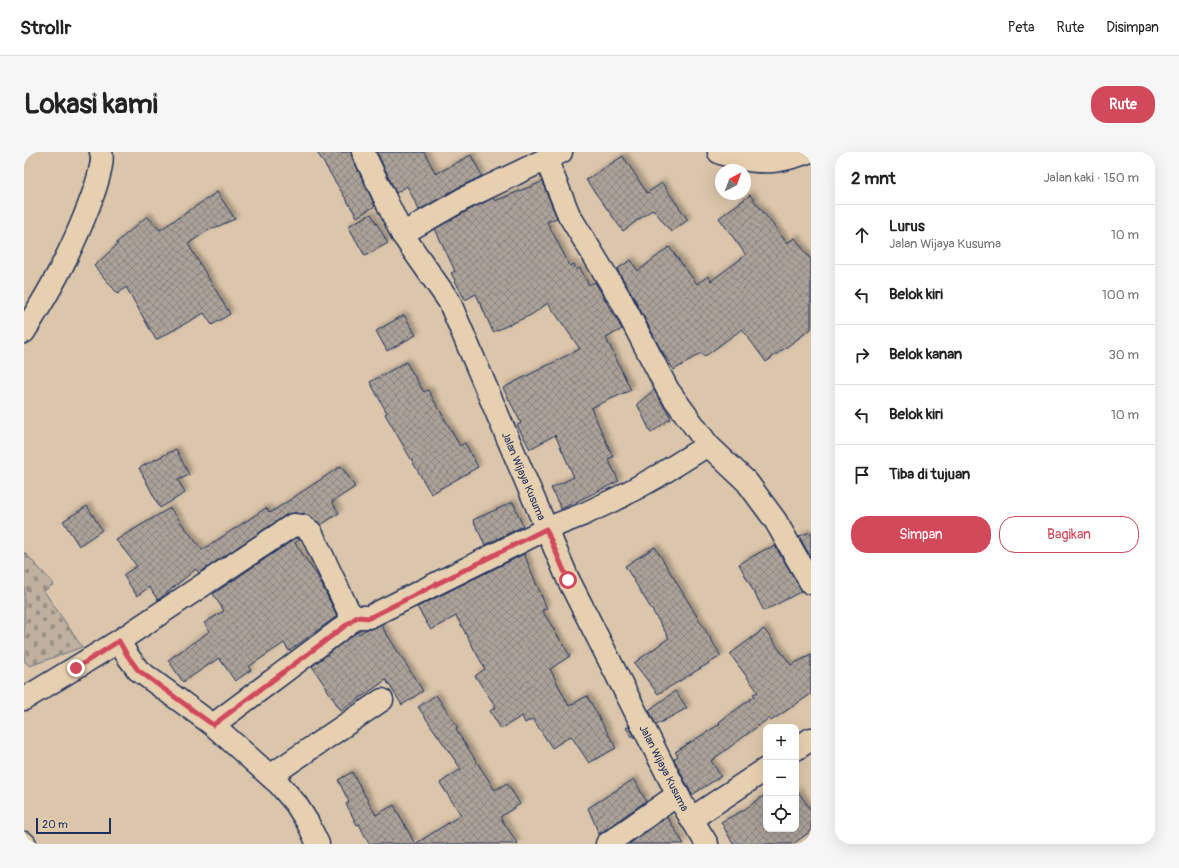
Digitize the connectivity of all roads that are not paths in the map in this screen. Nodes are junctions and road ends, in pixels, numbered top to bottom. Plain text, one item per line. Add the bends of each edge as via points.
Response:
1 (363, 152) edge
2 (719, 152) edge
3 (808, 152) edge
4 (105, 154) edge
5 (554, 156) edge
6 (402, 234) junction
7 (24, 332) edge
8 (708, 445) junction
9 (546, 529) junction
10 (811, 583) edge
11 (357, 617) junction
12 (119, 641) junction
13 (24, 699) edge
14 (382, 700) dead end
15 (213, 725) junction
16 (811, 739) edge
17 (799, 747) edge
18 (763, 771) edge
19 (270, 776) junction
20 (678, 795) junction
21 (691, 819) junction
22 (318, 844) edge
23 (607, 844) edge
24 (707, 844) edge

1 - 6 street, Jalan Wijaya Kusuma
2 - 3 street via 767,162 788,160
4 - 7 street via 98,184 66,260
5 - 6 street via 463,198
5 - 8 street via 569,215 621,300 668,390
6 - 9 street, Jalan Wijaya Kusuma via 449,301
8 - 9 street via 620,497
8 - 10 street via 747,482 775,520
9 - 11 street via 369,618
9 - 20 street, Jalan Wijaya Kusuma via 568,580
11 - 12 street via 349,612 311,532 303,526 293,525
11 - 15 street
12 - 13 street
12 - 15 street via 138,670
14 - 19 street
15 - 19 street
16 - 17 street
18 - 21 street
19 - 22 street via 296,804
20 - 21 street, Jalan Wijaya Kusuma
20 - 23 street
21 - 24 street, Jalan Wijaya Kusuma

